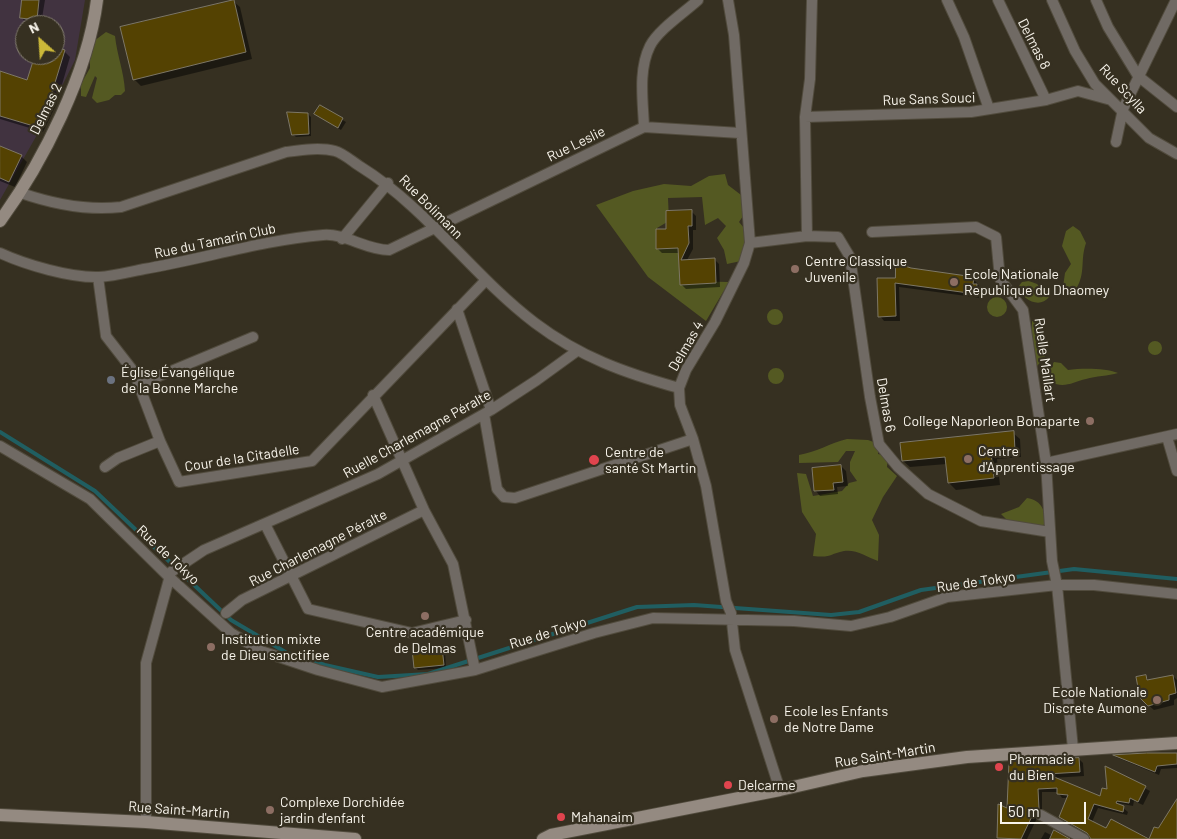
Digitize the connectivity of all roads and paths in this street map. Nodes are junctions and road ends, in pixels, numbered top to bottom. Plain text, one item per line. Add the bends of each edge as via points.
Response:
1 (97, 0) edge
2 (698, 0) edge
3 (728, 0) edge
4 (812, 0) edge
5 (947, 0) edge
6 (998, 0) edge
7 (1052, 0) edge
8 (1096, 0) edge
9 (1176, 0) edge
10 (1138, 76) junction
11 (1046, 100) junction
12 (1111, 100) junction
13 (1177, 107) edge
14 (989, 109) junction
15 (1123, 110) junction
16 (805, 117) junction
17 (644, 127) junction
18 (740, 133) junction
19 (1116, 142) dead end
20 (1177, 154) edge
21 (388, 184) junction
22 (21, 193) junction
23 (0, 221) edge
24 (433, 229) junction
25 (872, 232) dead end
26 (807, 236) junction
27 (342, 238) junction
28 (750, 244) junction
29 (0, 253) edge
30 (98, 277) junction
31 (486, 280) junction
32 (457, 309) junction
33 (253, 338) dead end
34 (576, 351) junction
35 (140, 384) junction
36 (679, 388) junction
37 (373, 396) junction
38 (487, 412) junction
39 (1172, 436) edge
40 (693, 439) junction
41 (160, 440) junction
42 (0, 446) edge
43 (402, 460) junction
44 (1046, 463) junction
45 (105, 467) dead end
46 (1177, 470) edge
47 (424, 510) junction
48 (265, 524) junction
49 (1050, 532) junction
50 (169, 574) junction
51 (292, 577) junction
52 (1057, 585) junction
53 (1177, 594) edge
54 (226, 613) dead end
55 (731, 616) junction
56 (466, 620) junction
57 (475, 670) junction
58 (1177, 743) edge
59 (1073, 749) junction
60 (780, 790) junction
61 (0, 815) edge
62 (1041, 815) dead end
63 (146, 822) junction
64 (355, 839) edge
65 (543, 839) edge
66 (1084, 839) edge

1 - 22 street, Delmas 2 via 94,27 81,69
2 - 17 street via 650,45 642,82
3 - 18 street, Delmas 4 via 734,35
4 - 16 street via 810,79
5 - 14 street via 964,37
6 - 11 street, Delmas 8
7 - 12 street, Rue Scylla via 1075,52 1095,84
8 - 10 street via 1108,27
9 - 10 street
10 - 13 street
10 - 15 street
11 - 12 street, Rue Sans Souci via 1078,91
11 - 14 street, Rue Sans Souci
12 - 15 street, Rue Scylla
14 - 16 street, Rue Sans Souci
15 - 19 street
15 - 20 street, Rue Scylla via 1149,138
16 - 26 street
17 - 18 street, Rue Leslie
17 - 24 street, Rue Leslie
18 - 28 street, Delmas 4
21 - 22 street, Rue Bolimann via 336,151 305,149 286,152 121,207 102,209 49,203
21 - 24 street, Rue Bolimann
21 - 27 street
22 - 23 street, Delmas 2
24 - 27 street, Rue du Tamarin Club via 389,250
24 - 31 street, Rue Bolimann
25 - 44 street, Ruelle Maillart via 976,227 996,237 1000,280 1023,310
26 - 28 street, Delmas 6
26 - 49 street, Delmas 6 via 838,237 850,257 879,444 898,467 928,494 981,521
27 - 30 street, Rue du Tamarin Club via 326,235 285,240 197,260
28 - 36 street, Delmas 4 via 715,322
29 - 30 street, Rue du Tamarin Club via 19,262 59,272
30 - 35 street, Cour de la Citadelle via 106,336
31 - 32 street, Cour de la Citadelle
31 - 34 street, Rue Bolimann via 535,323
32 - 37 street, Cour de la Citadelle
32 - 38 street
33 - 35 street
34 - 36 street, Rue Bolimann via 625,372
34 - 38 street, Ruelle Charlemagne Péralte
35 - 41 street, Cour de la Citadelle
36 - 40 street, Delmas 4 via 680,405
37 - 41 street, Cour de la Citadelle via 312,461 179,482
37 - 43 street
38 - 40 street via 497,489 504,497 515,498
38 - 43 street, Ruelle Charlemagne Péralte
39 - 44 street
39 - 46 street
40 - 55 street, Delmas 4 via 706,486
41 - 45 street
42 - 50 street, Rue de Tokyo via 90,499
43 - 47 street
43 - 48 street, Ruelle Charlemagne Péralte via 378,474
44 - 49 street, Ruelle Maillart
47 - 51 street, Rue Charlemagne Péralte
47 - 56 street via 453,564
48 - 50 street, Ruelle Charlemagne Péralte via 204,550
48 - 51 street
49 - 52 street, Ruelle Maillart
50 - 57 street, Rue de Tokyo via 231,633 261,651 318,670 382,687
50 - 63 street via 146,663
51 - 54 street, Rue Charlemagne Péralte via 242,600
51 - 56 street via 308,609 412,633
52 - 53 street, Rue de Tokyo via 1094,585
52 - 55 street, Rue de Tokyo via 947,597 890,617 851,626
52 - 59 street
55 - 57 street, Rue de Tokyo via 654,618
55 - 60 street, Delmas 4 via 735,650
56 - 57 street
58 - 59 street, Rue Saint-Martin
59 - 60 street, Rue Saint-Martin via 863,771
60 - 65 street, Rue Saint-Martin
61 - 63 street, Rue Saint-Martin
62 - 66 street
63 - 64 street, Rue Saint-Martin

